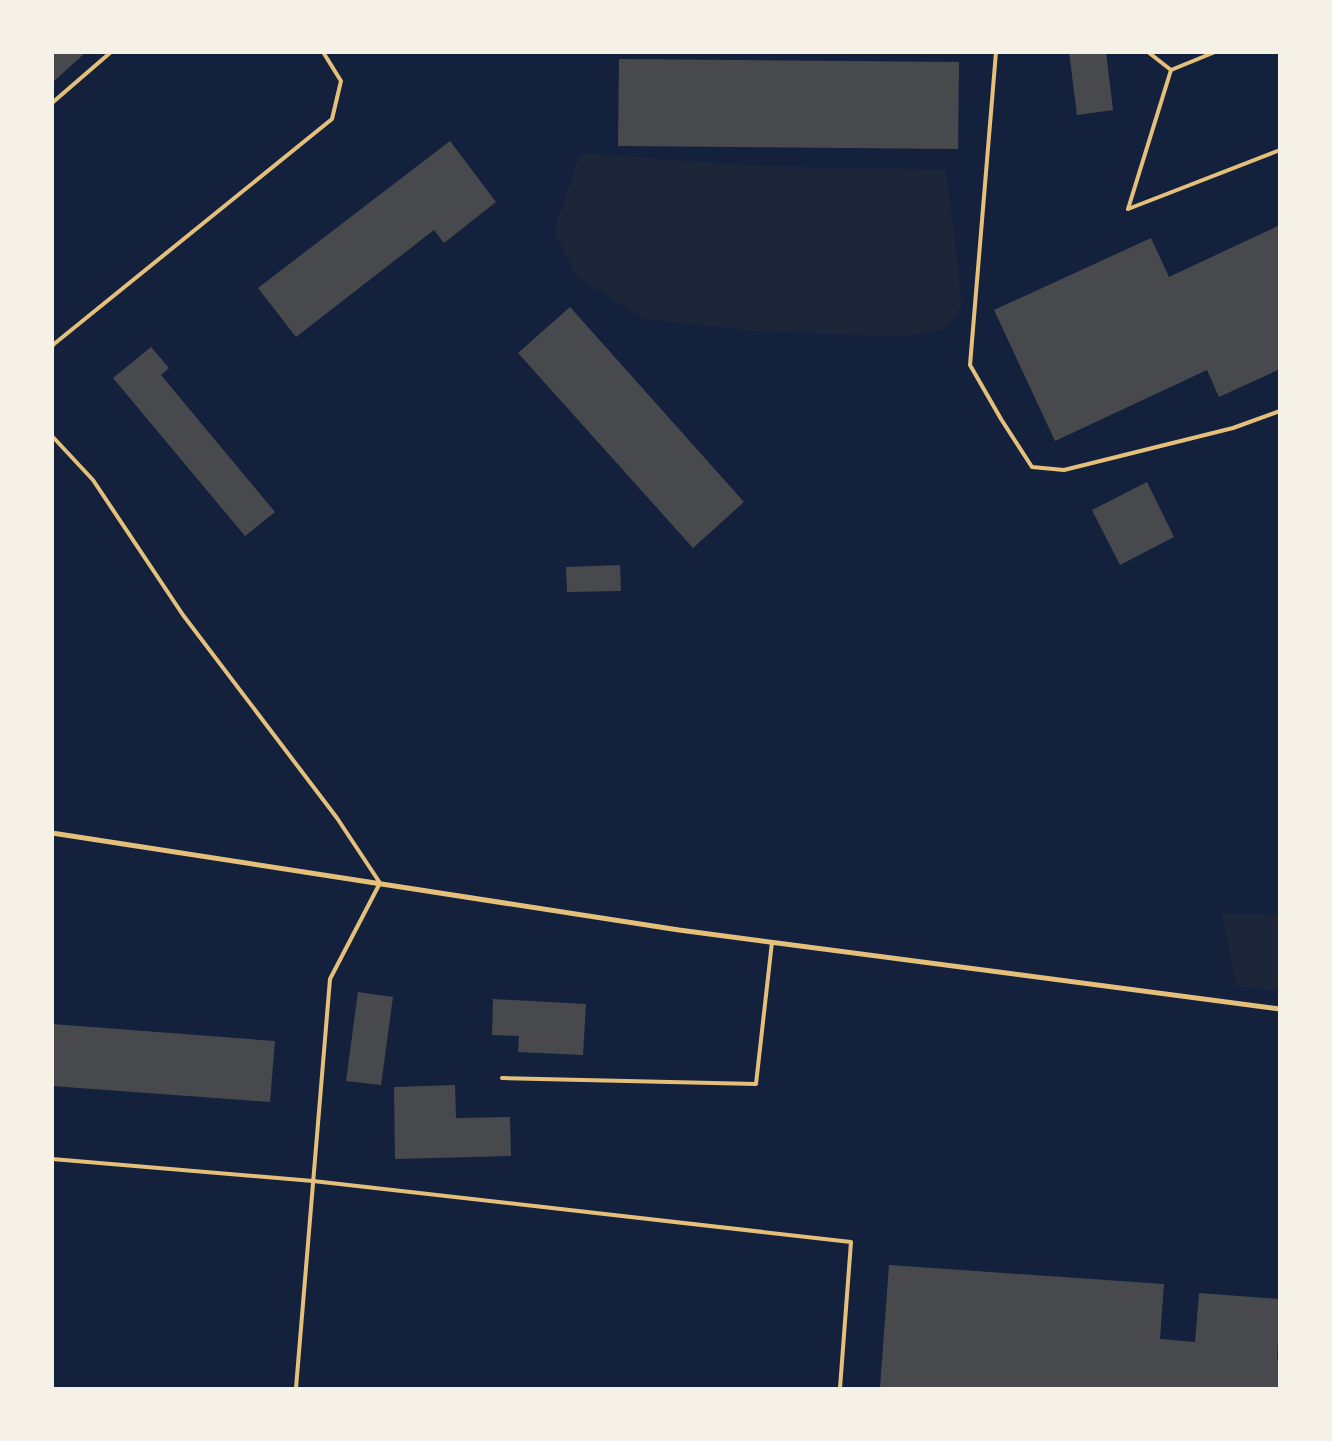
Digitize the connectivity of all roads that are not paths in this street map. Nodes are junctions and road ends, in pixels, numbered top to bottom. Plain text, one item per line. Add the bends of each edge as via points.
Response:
1 (111, 52) edge
2 (323, 52) edge
3 (996, 52) edge
4 (1148, 52) edge
5 (1215, 52) edge
6 (1172, 70) junction
7 (52, 102) edge
8 (1280, 150) edge
9 (53, 345) edge
10 (1280, 411) edge
11 (52, 436) edge
12 (52, 833) edge
13 (380, 883) junction
14 (772, 942) junction
15 (1280, 1009) edge
16 (502, 1078) dead end
17 (52, 1159) edge
18 (312, 1181) junction
19 (296, 1388) edge
20 (840, 1388) edge

1 - 7 lane
2 - 9 lane via 341,81 332,119
3 - 10 lane via 970,365 1032,467 1064,470 1233,428
4 - 6 lane
5 - 6 lane
6 - 8 lane via 1128,209
11 - 13 lane via 93,480 183,615 337,818
12 - 13 street
13 - 14 street
13 - 18 lane via 330,979
14 - 15 street
14 - 16 lane via 756,1084
17 - 18 lane
18 - 19 lane
18 - 20 lane via 851,1242

